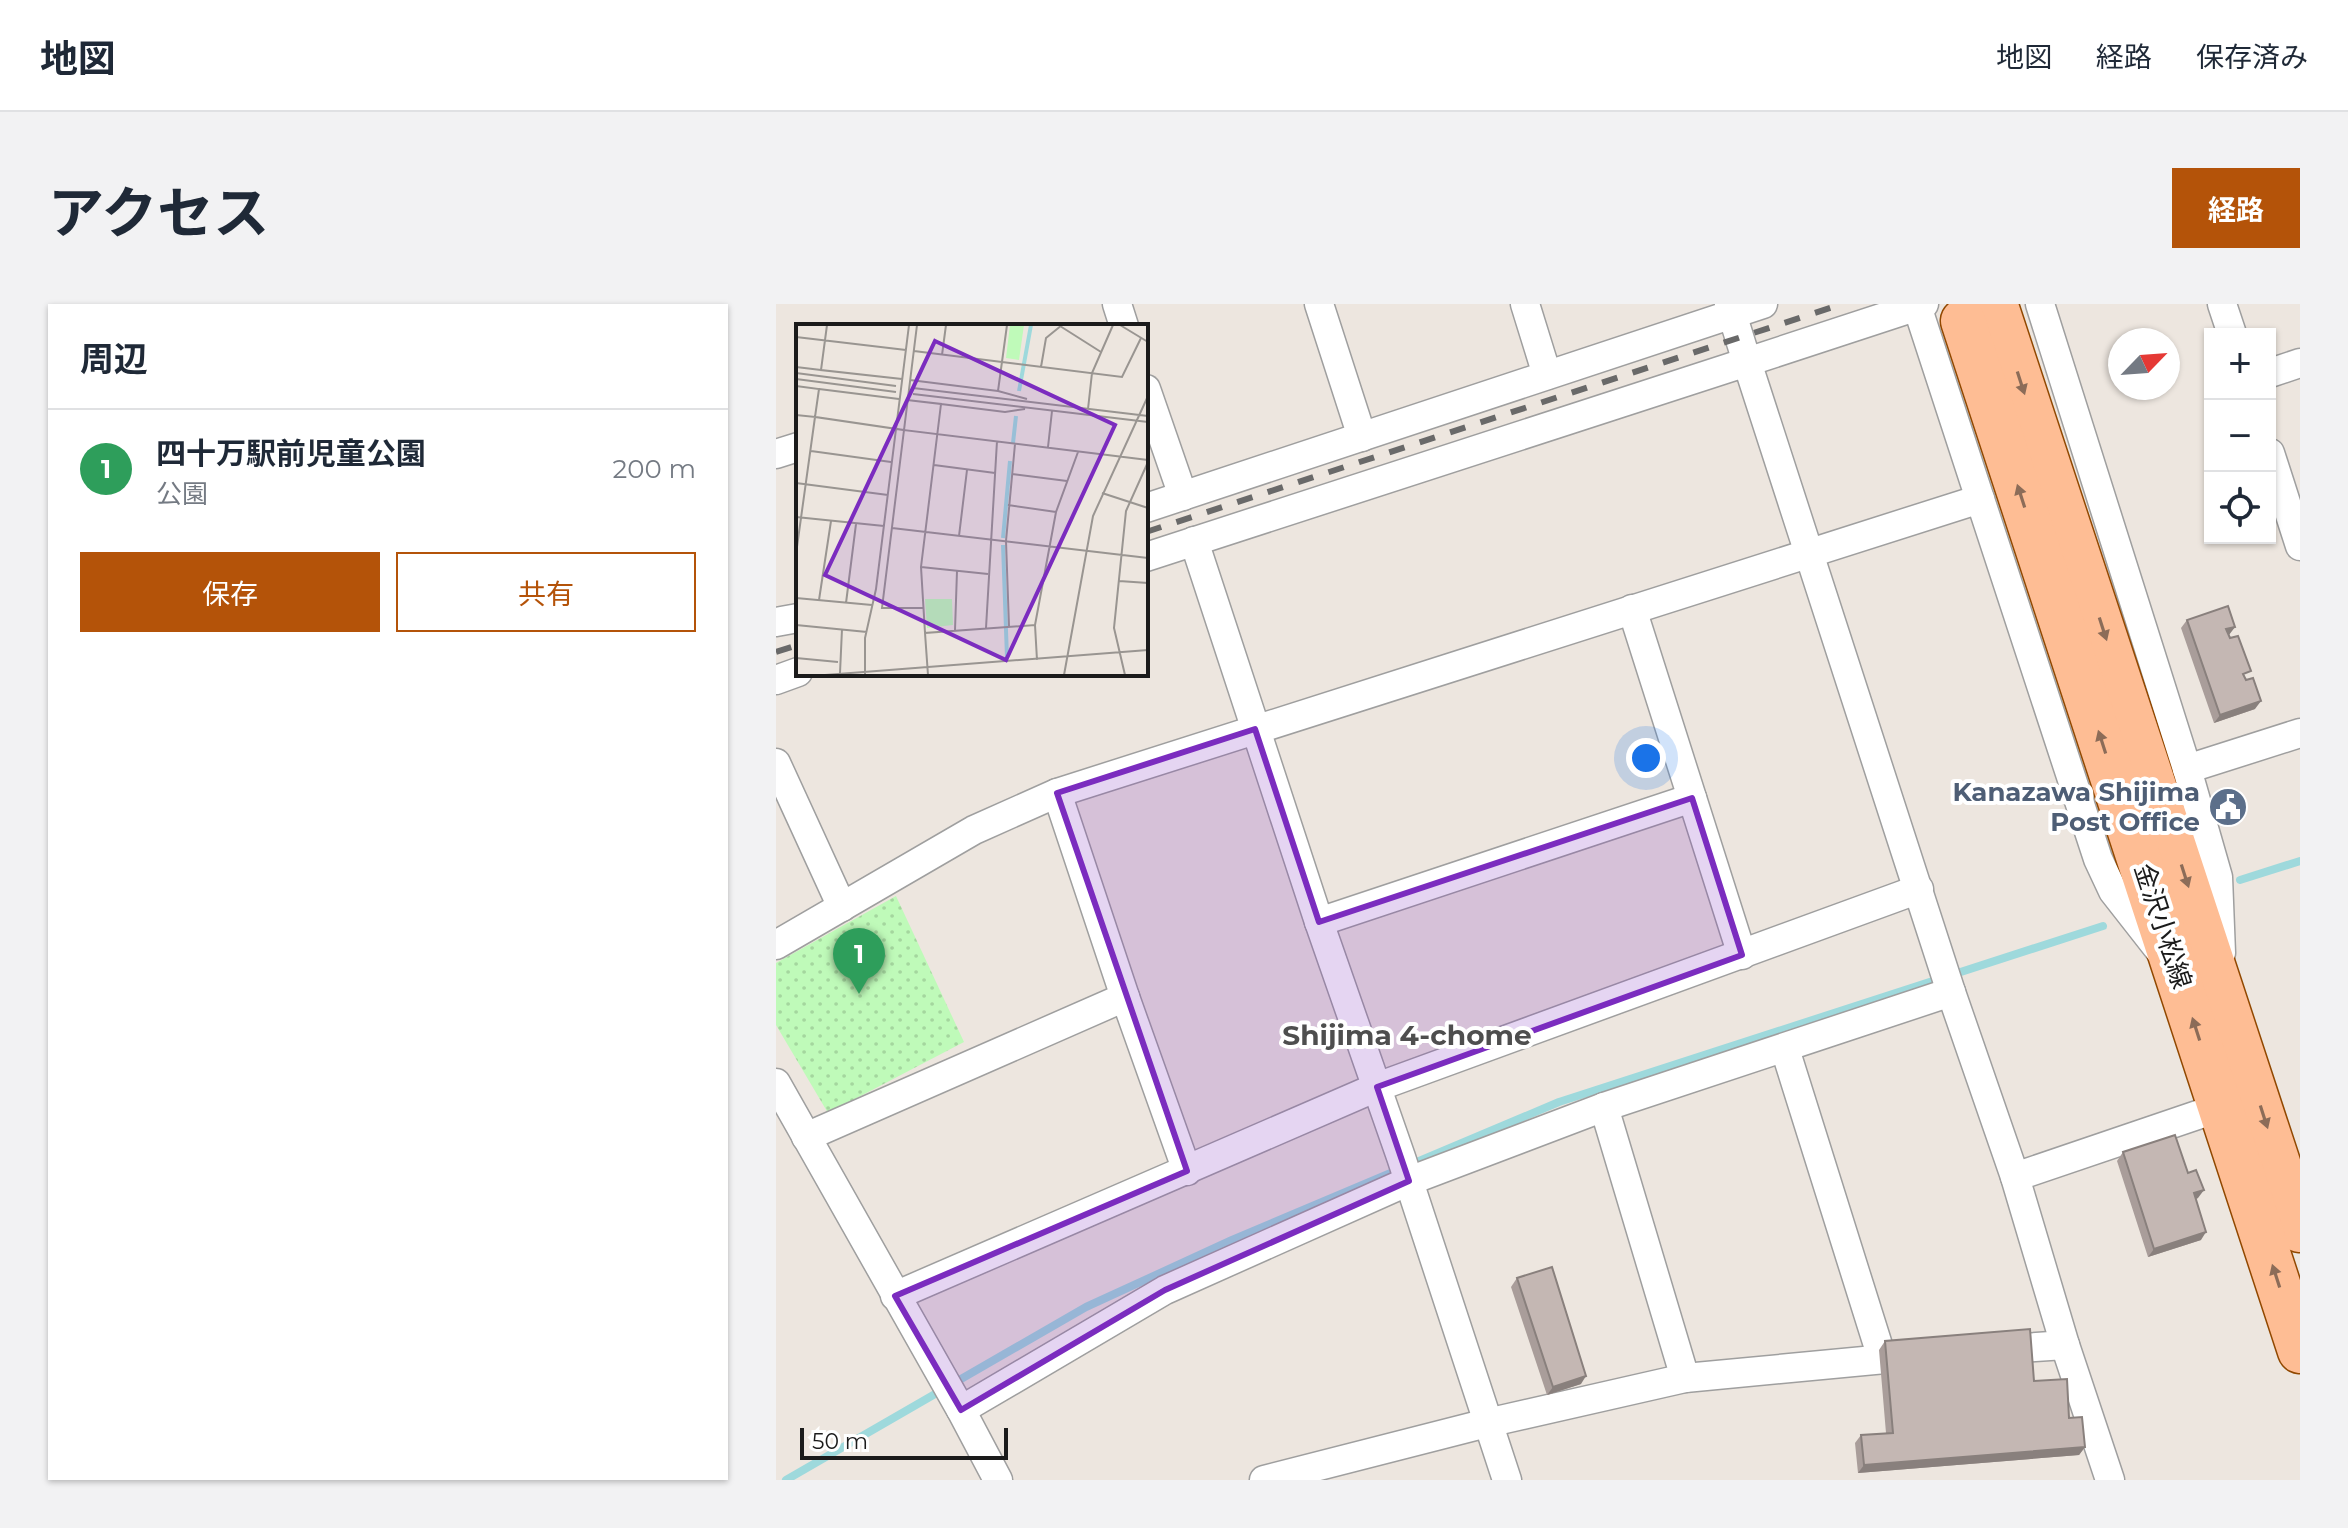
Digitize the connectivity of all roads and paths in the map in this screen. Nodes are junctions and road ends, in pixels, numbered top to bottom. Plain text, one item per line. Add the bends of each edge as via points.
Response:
1 (1117, 304) edge
2 (1319, 304) edge
3 (1525, 304) edge
4 (1763, 304) edge
5 (2040, 304) edge
6 (2222, 304) edge
7 (1920, 305) edge
8 (1730, 309) edge
9 (1123, 324) edge
10 (2230, 328) edge
11 (1747, 362) junction
12 (2300, 363) edge
13 (2276, 371) edge
14 (1547, 375) junction
15 (1148, 395) edge
16 (1362, 437) junction
17 (796, 448) edge
18 (776, 454) edge
19 (2276, 472) edge
20 (1183, 496) junction
21 (1980, 499) junction
22 (1148, 507) edge
23 (1194, 541) junction
24 (2300, 546) edge
25 (1811, 554) junction
26 (1148, 556) edge
27 (1632, 609) junction
28 (796, 618) edge
29 (776, 622) edge
30 (796, 673) edge
31 (776, 680) edge
32 (1255, 729) junction
33 (2300, 733) edge
34 (776, 763) edge
35 (2187, 769) junction
36 (1057, 793) junction
37 (1692, 798) junction
38 (1919, 889) junction
39 (842, 907) junction
40 (1319, 922) junction
41 (776, 945) edge
42 (1742, 955) junction
43 (2180, 976) junction
44 (1948, 980) junction
45 (2222, 990) junction
46 (1125, 997) junction
47 (1785, 1049) junction
48 (776, 1083) edge
49 (1377, 1087) junction
50 (1604, 1107) junction
51 (2221, 1107) junction
52 (806, 1137) junction
53 (1405, 1170) junction
54 (1187, 1171) junction
55 (2015, 1177) junction
56 (2300, 1230) edge
57 (895, 1296) junction
58 (2065, 1345) junction
59 (2300, 1351) edge
60 (1974, 1352) edge
61 (1943, 1354) edge
62 (1882, 1358) junction
63 (1685, 1378) junction
64 (952, 1395) junction
65 (1487, 1423) junction
66 (998, 1480) edge
67 (1264, 1480) edge
68 (1507, 1480) edge
69 (2110, 1480) edge

1 - 9 street
2 - 16 street
3 - 14 street
4 - 8 street
5 - 35 street
6 - 10 street
7 - 11 street
7 - 21 street
8 - 11 street
8 - 14 street
11 - 23 street
11 - 25 street
12 - 13 street
14 - 16 street
15 - 20 street
16 - 20 street
17 - 18 street
19 - 24 street
20 - 22 street
21 - 25 street
21 - 43 street via 2098,859 2113,891
23 - 26 street
23 - 32 street
25 - 27 street
25 - 38 street
27 - 32 street
27 - 37 street
28 - 29 street
30 - 31 street
32 - 36 street
32 - 40 street
33 - 35 street
34 - 39 street
35 - 45 street via 2218,877
36 - 39 street via 974,830
36 - 46 street
37 - 40 street
37 - 42 street
38 - 42 street
38 - 44 street
39 - 41 street
40 - 49 street
42 - 49 street
43 -> 45 main road, 金沢小松線 via 1980,315
51 -> 43 main road, 金沢小松線
44 - 47 street
44 - 55 street
45 -> 56 main road, 金沢小松線
46 - 52 street
46 - 54 street
47 - 50 street
47 - 62 street
48 - 52 street
49 - 53 street
49 - 54 street
50 - 53 street
50 - 63 street
51 - 55 street
59 -> 51 main road, 金沢小松線
52 - 57 street
53 - 64 street
53 - 65 street
54 - 57 street
55 - 58 street
57 - 64 street
58 - 60 street
58 - 69 street
61 - 62 street
62 - 63 street
63 - 65 street
64 - 66 street
65 - 67 street
65 - 68 street

